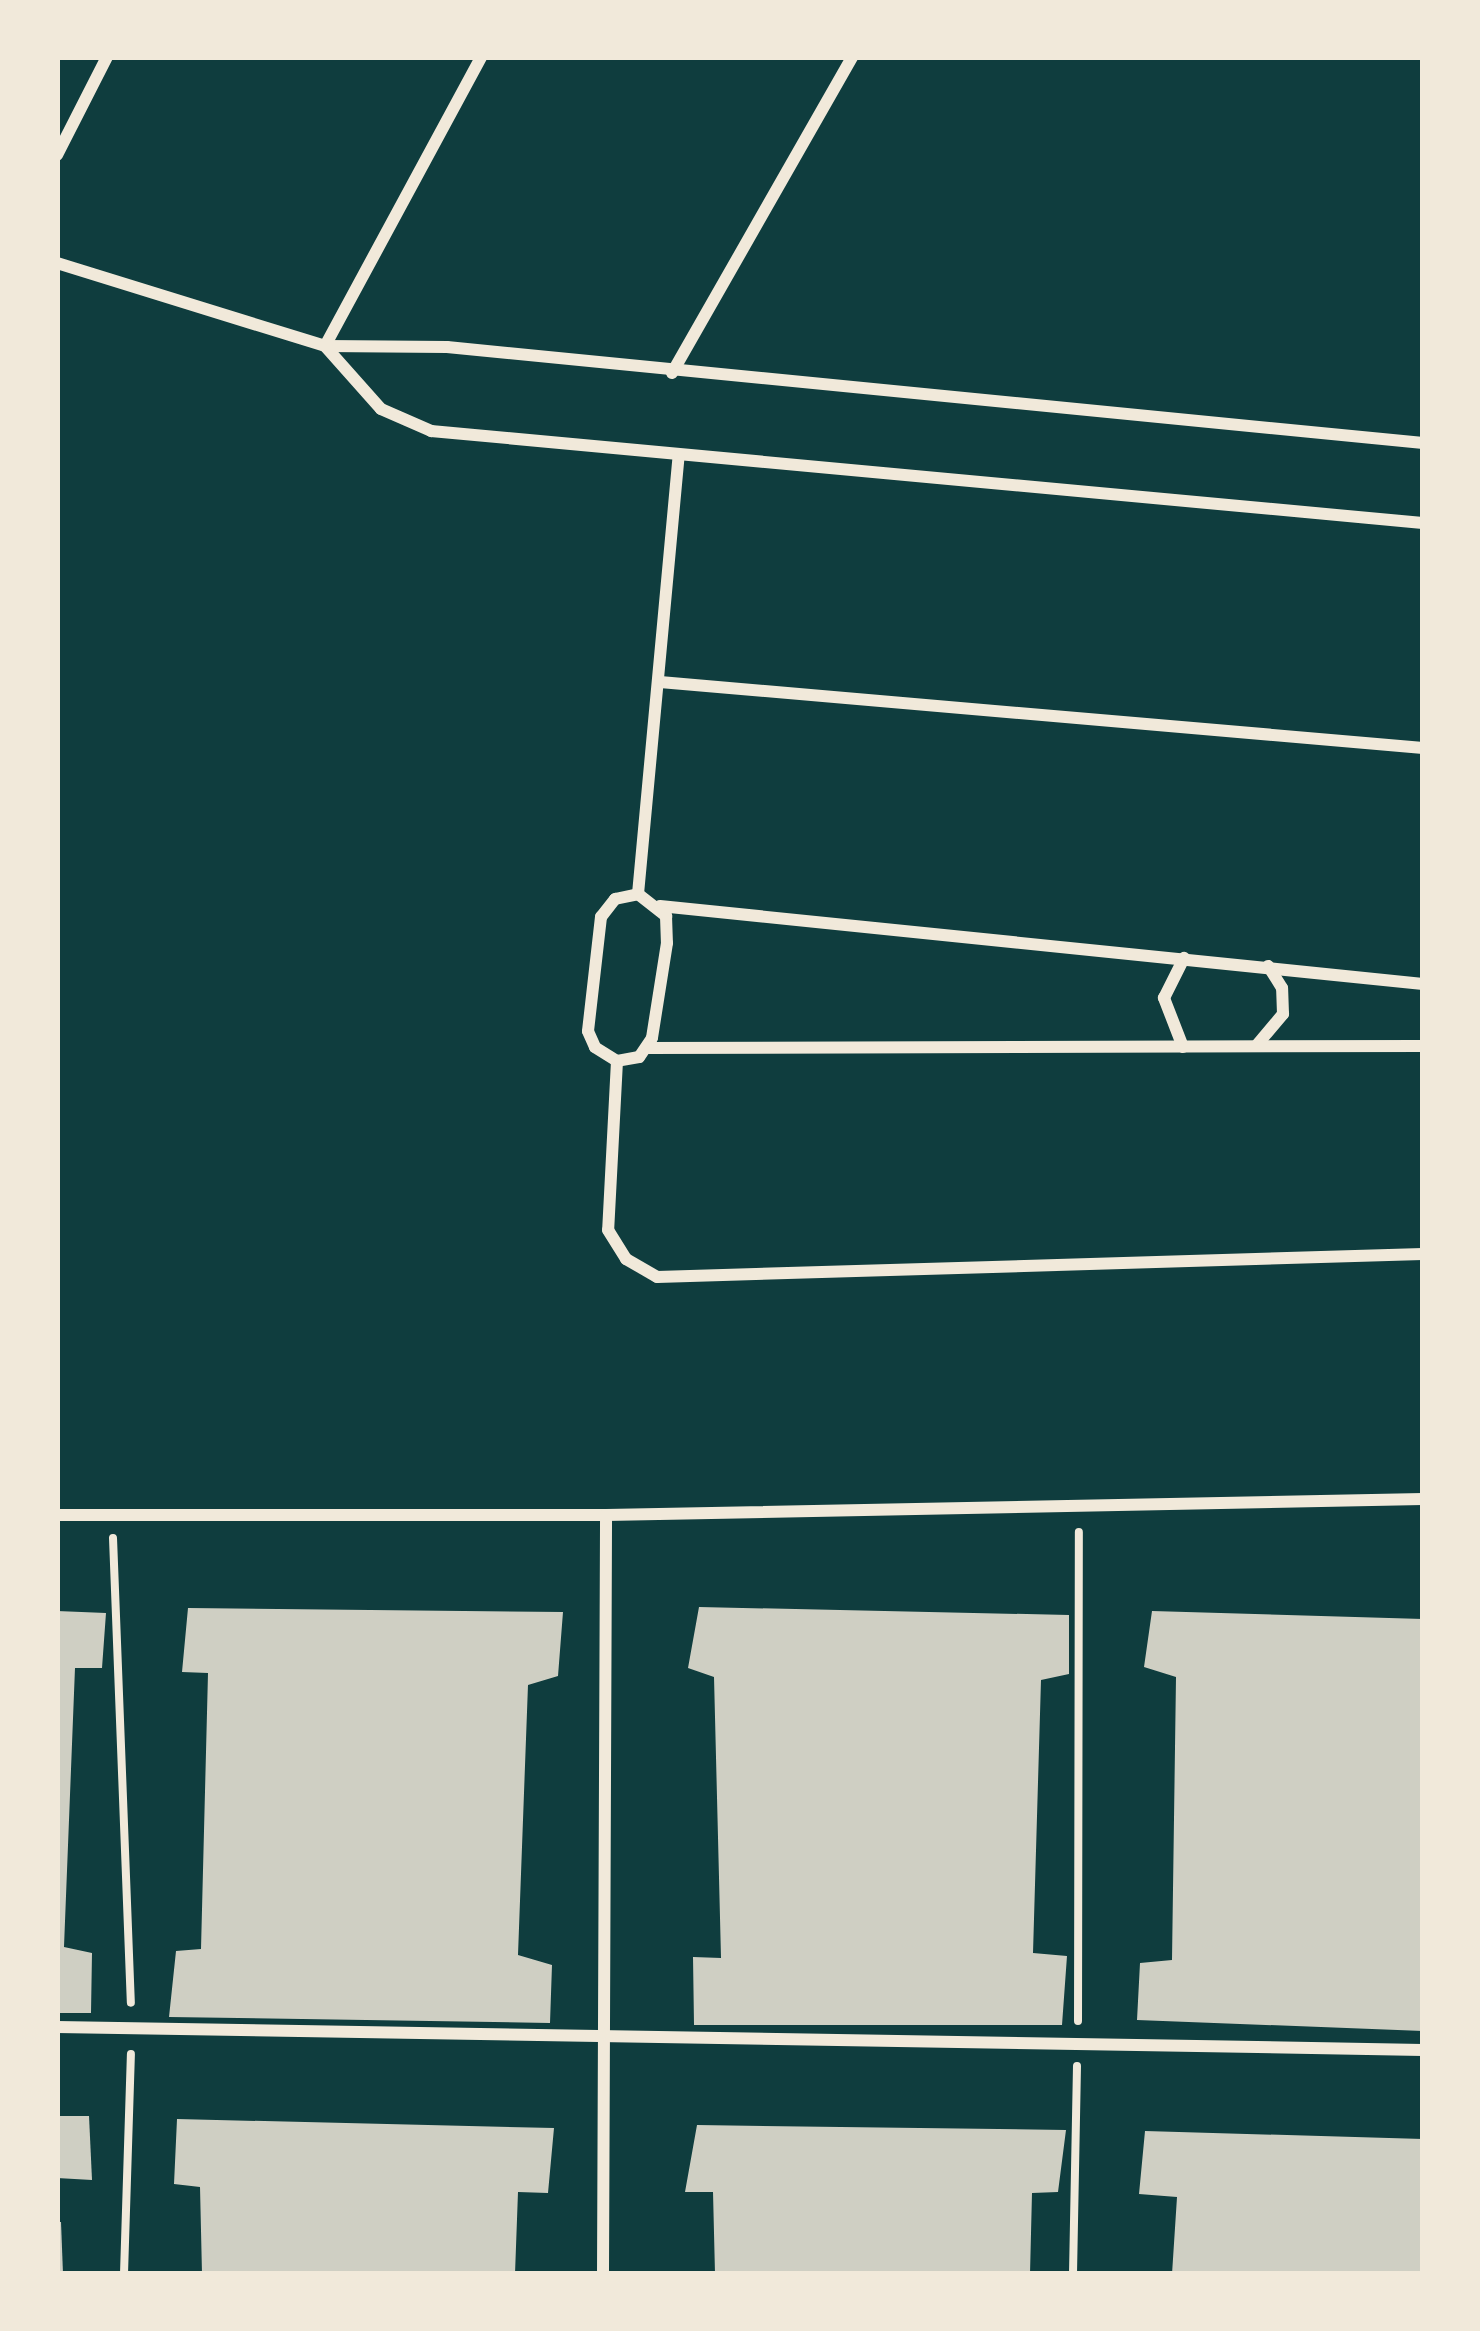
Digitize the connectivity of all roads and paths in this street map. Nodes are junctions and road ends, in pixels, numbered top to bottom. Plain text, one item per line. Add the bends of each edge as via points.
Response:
1 (107, 57) edge
2 (481, 57) edge
3 (852, 57) edge
4 (57, 155) edge
5 (57, 263) edge
6 (325, 346) junction
7 (672, 373) junction
8 (1423, 443) edge
9 (679, 454) junction
10 (1423, 524) edge
11 (660, 682) junction
12 (1423, 748) edge
13 (638, 894) junction
14 (660, 906) junction
15 (1184, 958) junction
16 (1268, 966) junction
17 (1423, 984) edge
18 (1423, 1046) edge
19 (1183, 1047) junction
20 (1255, 1047) junction
21 (647, 1048) junction
22 (617, 1061) junction
23 (1423, 1254) edge
24 (1423, 1499) edge
25 (1079, 1506) junction
26 (57, 1515) edge
27 (112, 1515) junction
28 (606, 1515) junction
29 (57, 2027) edge
30 (131, 2028) junction
31 (603, 2037) junction
32 (1078, 2046) junction
33 (1423, 2050) edge
34 (124, 2274) edge
35 (603, 2274) edge
36 (1072, 2274) edge

1 - 4 street
2 - 6 street
3 - 7 street
5 - 6 street
6 - 7 street via 447,347
6 - 9 street via 381,410 431,431
7 - 8 street
9 - 10 street
9 - 11 street
11 - 12 street
11 - 13 street
13 - 14 street
13 - 22 street via 616,899 601,917 588,1030 595,1047
14 - 15 street
14 - 21 street via 667,944
15 - 16 street
15 - 19 street via 1164,998
16 - 17 street
16 - 20 street via 1282,988 1283,1014
18 - 20 street
19 - 20 street
19 - 21 street
21 - 22 street
22 - 23 street via 608,1230 626,1259 657,1277
24 - 25 street
25 - 28 street
25 - 32 path
26 - 27 street
27 - 28 street
27 - 30 path
28 - 31 street
29 - 30 street
30 - 31 street
30 - 34 path
31 - 32 street
31 - 35 street
32 - 33 street
32 - 36 path

